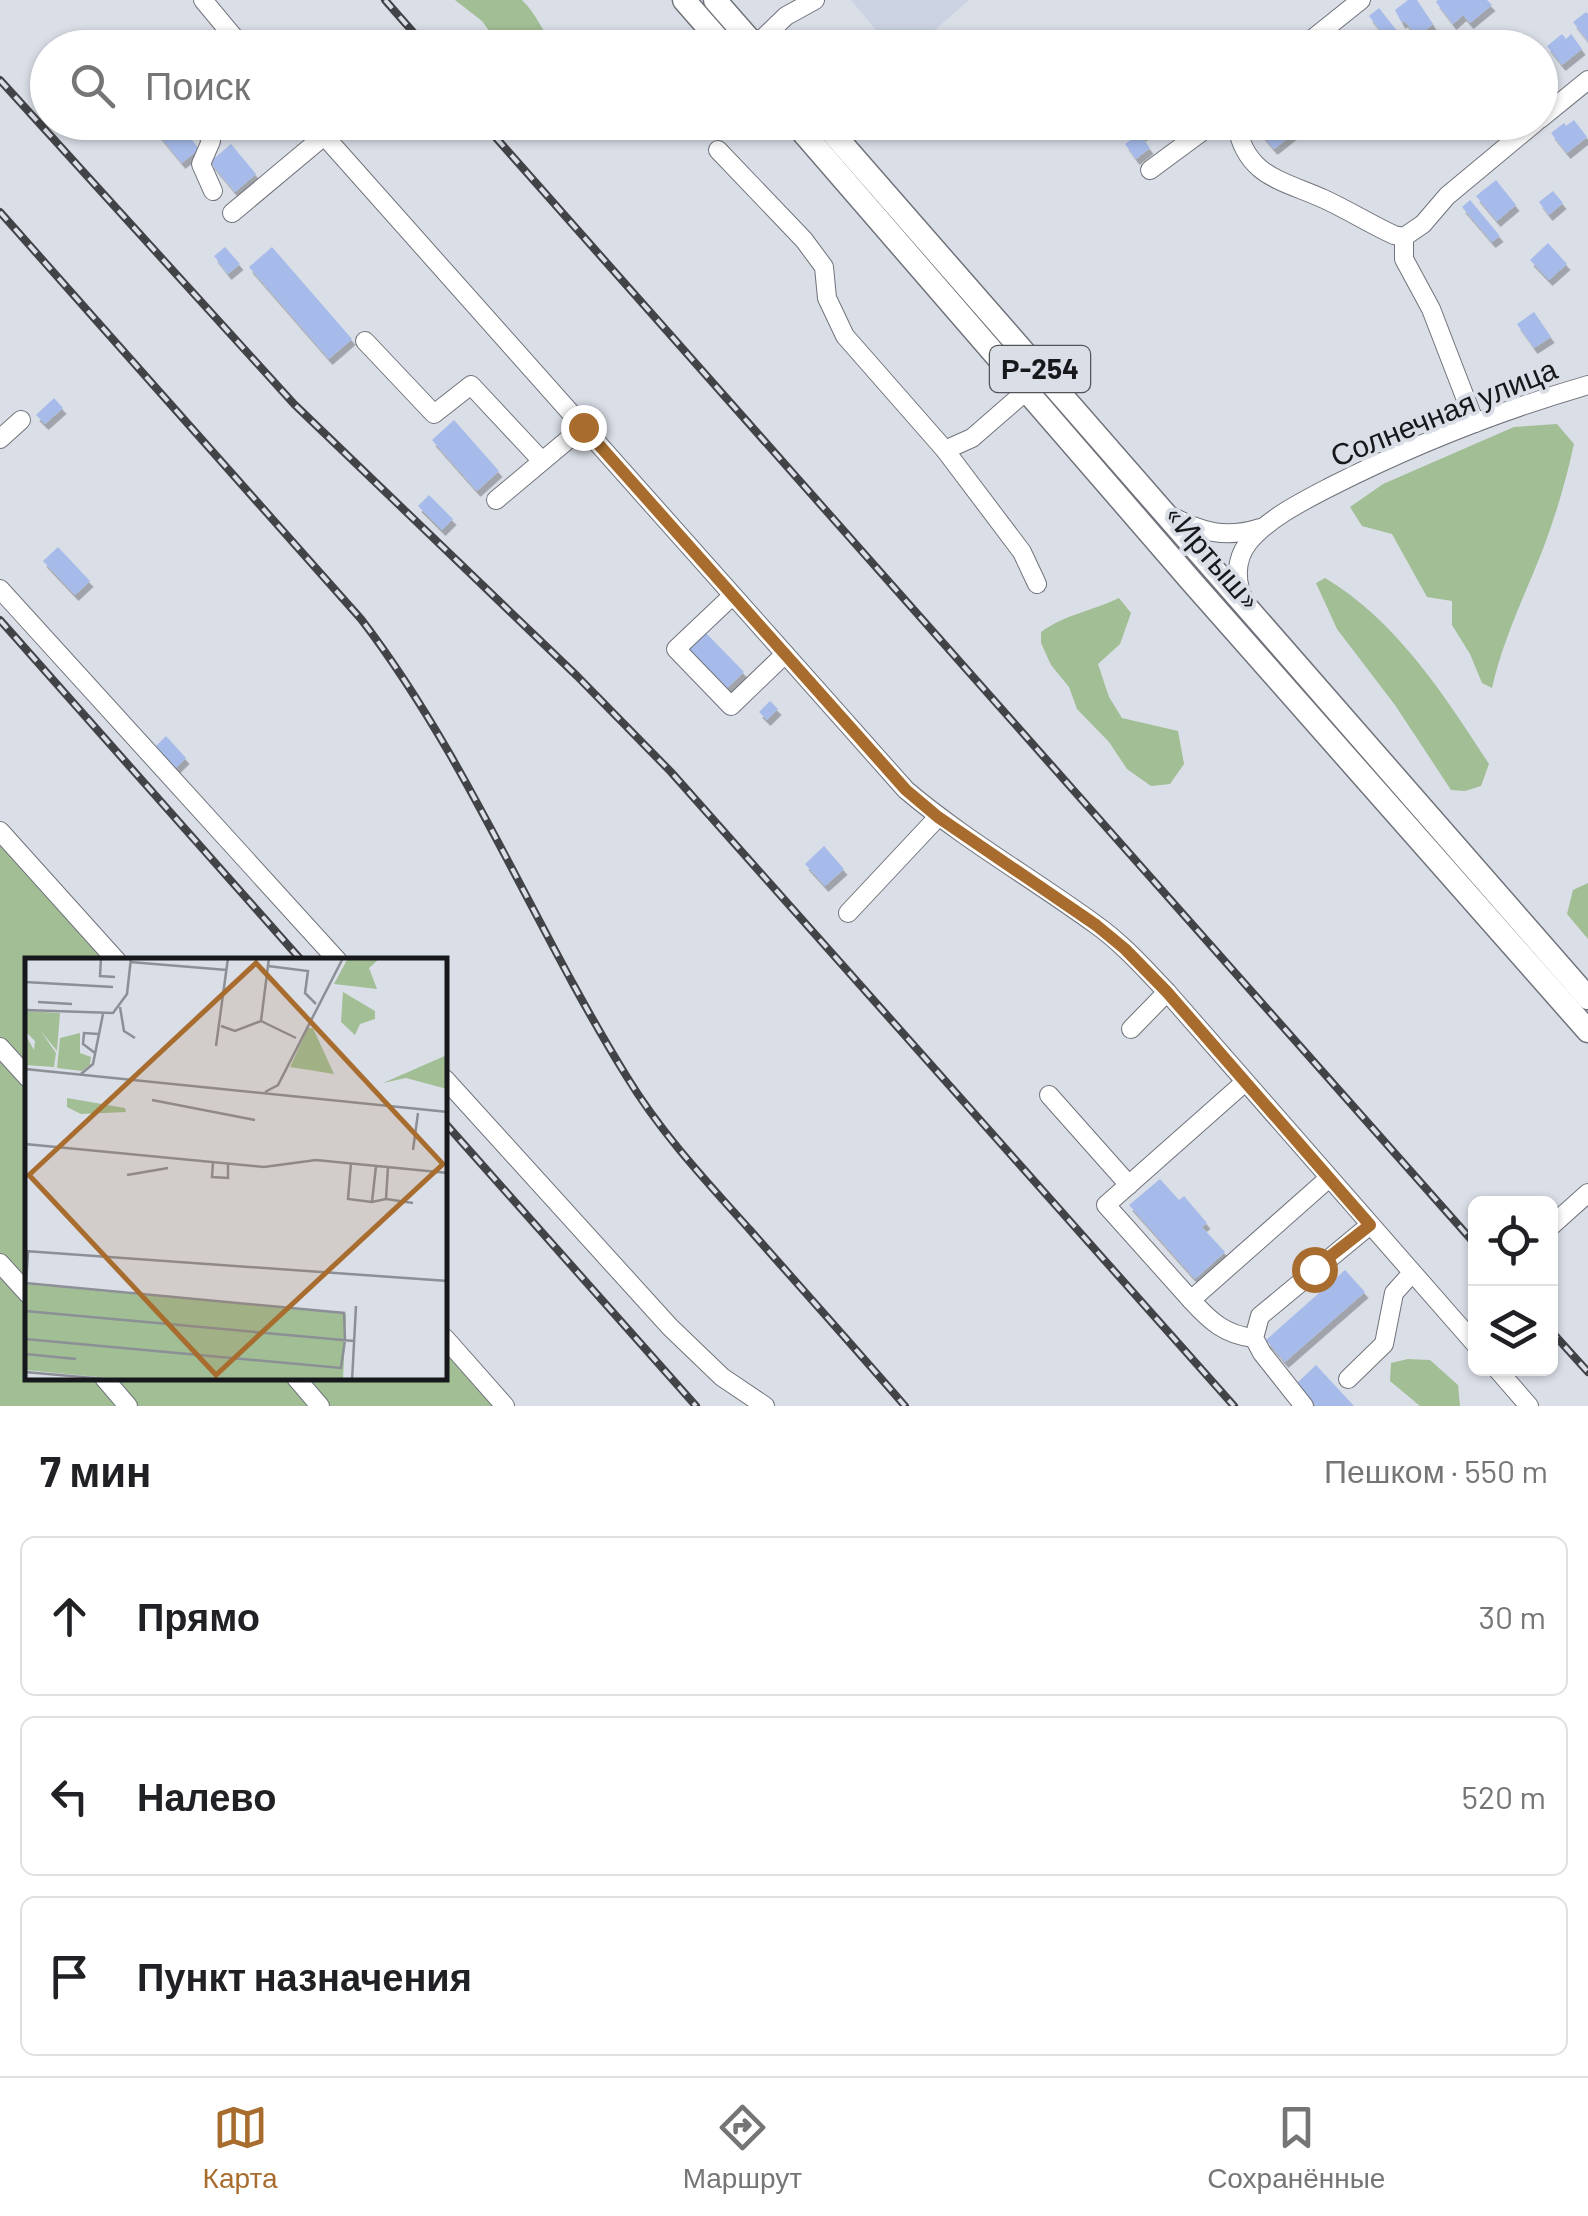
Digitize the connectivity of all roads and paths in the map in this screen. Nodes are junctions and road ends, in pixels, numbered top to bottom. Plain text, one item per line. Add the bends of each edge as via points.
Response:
1 (202, 0) edge
2 (684, 0) edge
3 (715, 0) edge
4 (815, 0) edge
5 (1361, 0) edge
6 (785, 8) edge
7 (227, 30) edge
8 (710, 30) edge
9 (741, 30) edge
10 (769, 30) edge
11 (1324, 30) edge
12 (1588, 80) edge
13 (1558, 105) edge
14 (210, 140) edge
15 (307, 140) edge
16 (328, 140) edge
17 (810, 140) edge
18 (839, 140) edge
19 (1190, 140) edge
20 (1241, 140) edge
21 (1515, 140) edge
22 (718, 150) dead end
23 (1150, 170) dead end
24 (213, 190) dead end
25 (232, 214) dead end
26 (1404, 236) junction
27 (366, 341) dead end
28 (1588, 385) edge
29 (1026, 391) junction
30 (21, 420) dead end
31 (1475, 423) junction
32 (583, 427) junction
33 (0, 439) edge
34 (945, 450) junction
35 (542, 461) junction
36 (496, 500) dead end
37 (1165, 513) junction
38 (1270, 524) junction
39 (1037, 584) dead end
40 (0, 589) edge
41 (732, 596) junction
42 (1254, 616) junction
43 (785, 654) junction
44 (938, 817) junction
45 (0, 831) edge
46 (848, 913) dead end
47 (114, 958) edge
48 (335, 958) edge
49 (1167, 992) junction
50 (1588, 998) edge
51 (1131, 1028) dead end
52 (1588, 1031) edge
53 (0, 1047) edge
54 (25, 1075) edge
55 (448, 1082) edge
56 (1244, 1082) junction
57 (1050, 1095) dead end
58 (1329, 1178) junction
59 (1129, 1184) junction
60 (1588, 1193) edge
61 (1558, 1220) edge
62 (1370, 1225) junction
63 (0, 1263) edge
64 (1412, 1273) junction
65 (25, 1291) edge
66 (1191, 1300) junction
67 (1468, 1336) edge
68 (1254, 1338) junction
69 (448, 1341) edge
70 (1503, 1376) edge
71 (1348, 1380) dead end
72 (107, 1381) edge
73 (299, 1381) edge
74 (128, 1406) edge
75 (320, 1406) edge
76 (505, 1406) edge
77 (765, 1406) edge
78 (1304, 1406) edge
79 (1529, 1406) edge

1 - 7 street
2 - 8 main road
3 - 9 main road
4 - 6 street
5 - 11 street
6 - 10 street
12 - 13 street
14 - 24 street via 201,164
15 - 25 street
16 - 32 street
17 - 29 main road, «Иртыш» / Р-254
18 - 37 main road, «Иртыш» / Р-254
19 - 23 street
20 - 26 street via 1274,181
21 - 26 street
22 - 34 street via 804,240 824,267 828,298 845,336
26 - 31 street via 1404,258
27 - 35 street via 434,414 471,385
28 - 31 street, Солнечная улица
29 - 34 street via 972,438
29 - 52 main road, «Иртыш» / Р-254
30 - 33 street
31 - 38 street, Солнечная улица via 1382,461
32 - 35 street
32 - 41 street
34 - 39 street via 1022,552
35 - 36 street
37 - 38 street via 1220,535
37 - 42 main road, «Иртыш» / Р-254
38 - 42 street via 1239,562 1241,594
40 - 48 street
41 - 43 street
41 - 43 street via 676,649 730,706
42 - 50 main road, «Иртыш» / Р-254
43 - 44 street
44 - 46 street
44 - 49 street via 1096,925
45 - 47 street
49 - 51 street
49 - 56 street
53 - 54 street
55 - 77 street via 670,1327 722,1377
56 - 58 street
56 - 59 street
57 - 59 street
58 - 62 street
58 - 66 street
59 - 66 street via 1106,1205
60 - 61 street
62 - 64 street
62 - 68 street via 1260,1316
63 - 65 street
64 - 67 street
64 - 71 street via 1394,1292 1384,1344
66 - 68 street via 1234,1336
68 - 78 street
69 - 76 street
70 - 79 street
72 - 74 street
73 - 75 street

